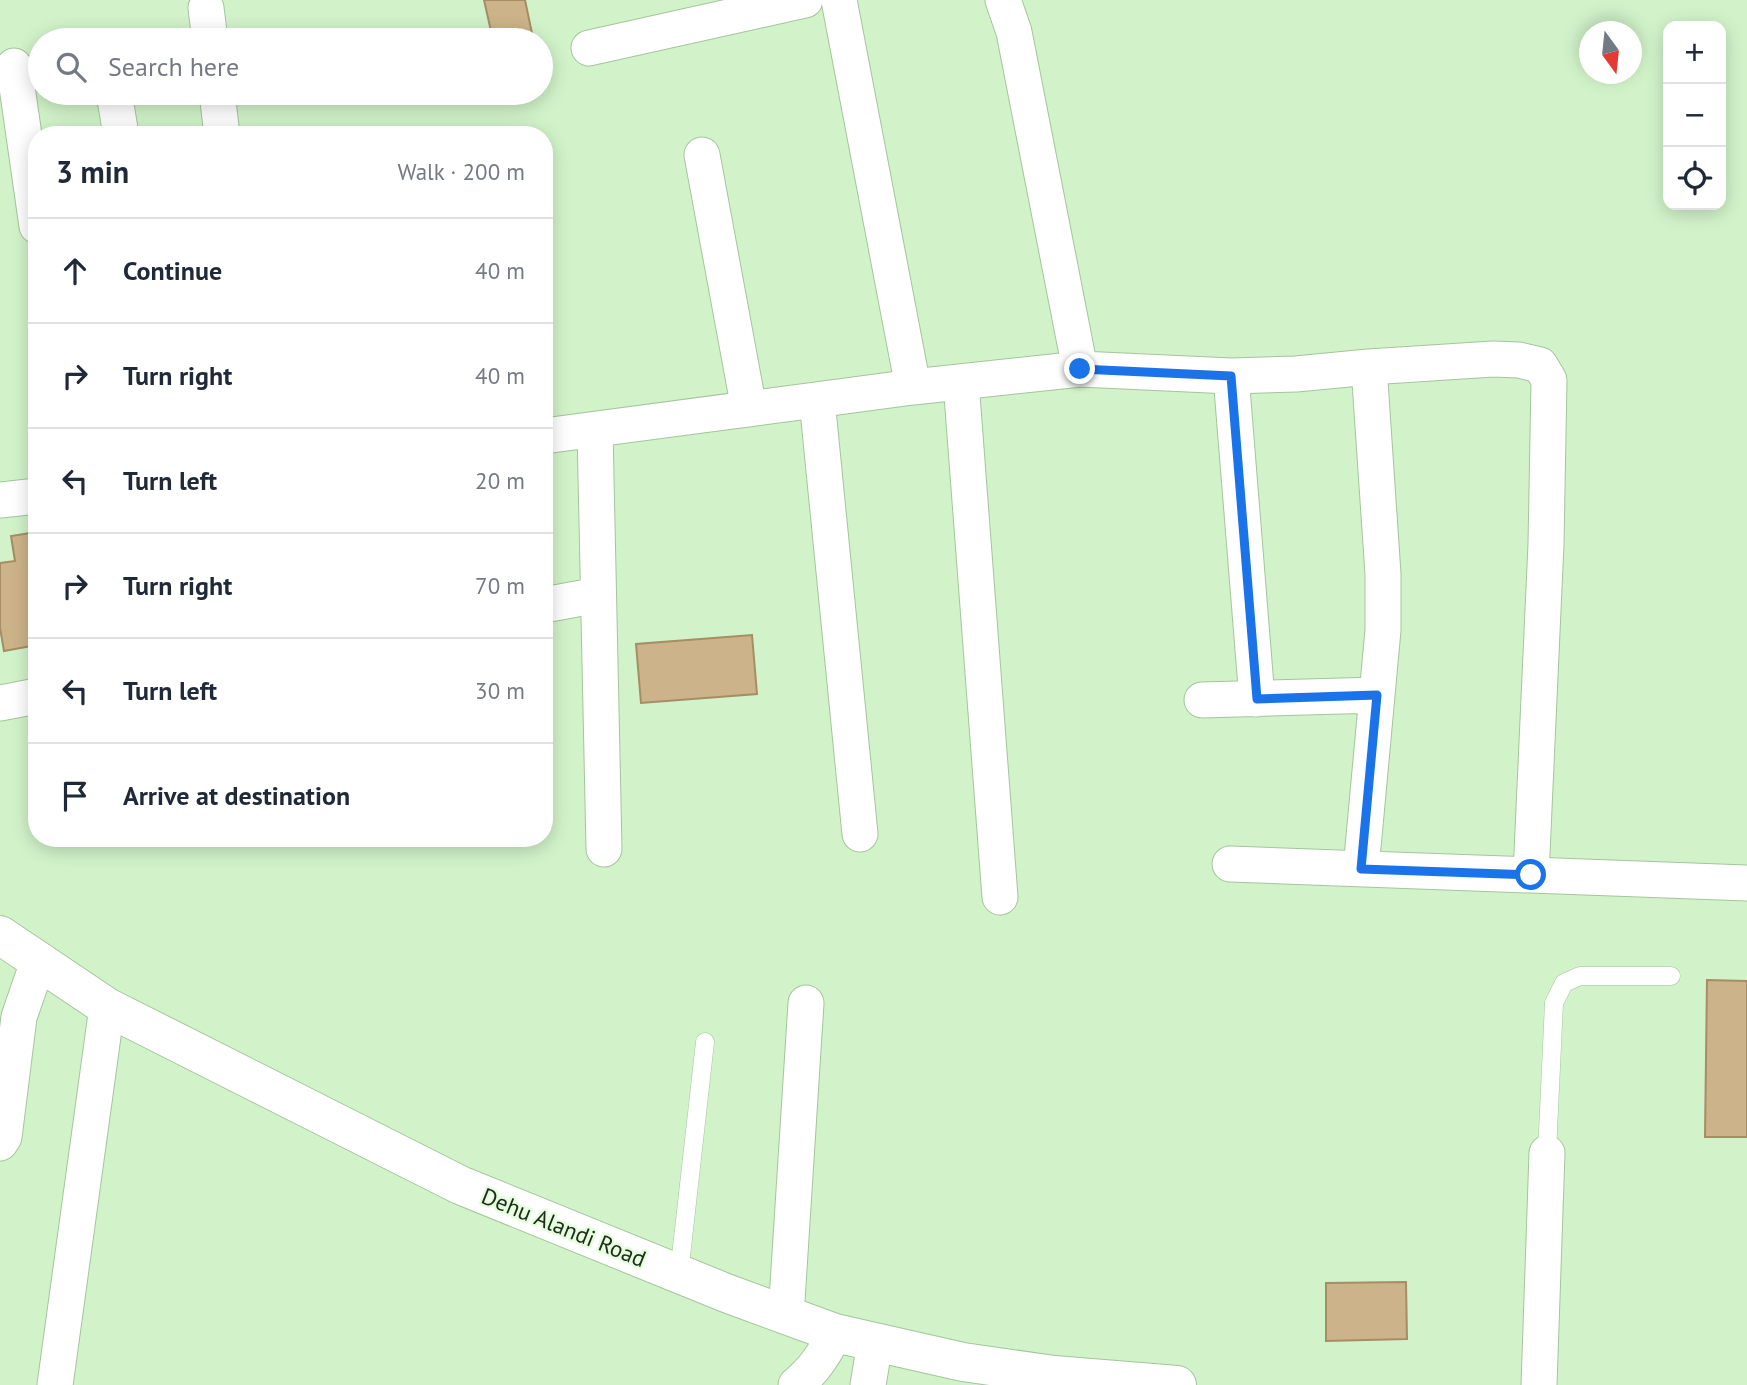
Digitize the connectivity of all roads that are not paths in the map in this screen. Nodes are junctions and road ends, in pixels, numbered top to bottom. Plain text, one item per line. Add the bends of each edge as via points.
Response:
1 (805, 0) edge
2 (839, 0) edge
3 (1003, 0) edge
4 (589, 48) dead end
5 (14, 66) dead end
6 (116, 105) edge
7 (218, 105) edge
8 (120, 126) edge
9 (221, 126) edge
10 (702, 155) dead end
11 (28, 163) edge
12 (1369, 367) junction
13 (1080, 369) junction
14 (1231, 376) junction
15 (961, 382) junction
16 (913, 387) junction
17 (817, 400) junction
18 (749, 409) junction
19 (595, 430) junction
20 (553, 435) edge
21 (28, 497) edge
22 (0, 500) edge
23 (598, 595) junction
24 (553, 603) edge
25 (1377, 695) junction
26 (28, 698) edge
27 (1257, 699) junction
28 (1202, 700) dead end
29 (0, 703) edge
30 (860, 834) dead end
31 (604, 849) dead end
32 (1230, 864) dead end
33 (1361, 869) junction
34 (1531, 875) junction
35 (1747, 883) edge
36 (1000, 897) dead end
37 (0, 935) edge
38 (38, 962) junction
39 (1671, 976) dead end
40 (806, 1003) dead end
41 (107, 1007) junction
42 (705, 1042) dead end
43 (0, 1143) edge
44 (1547, 1153) joint
45 (679, 1274) junction
46 (786, 1315) junction
47 (835, 1334) junction
48 (875, 1343) junction
49 (1054, 1380) edge
50 (55, 1385) edge
51 (796, 1385) edge
52 (868, 1385) edge
53 (1177, 1385) edge
54 (1539, 1385) edge

1 - 4 street
2 - 16 street
3 - 13 street via 1014,32
5 - 11 street
6 - 8 street
7 - 9 street
10 - 18 street
12 - 14 street
12 - 25 street via 1383,575
12 - 34 street via 1519,360 1540,365 1549,380
13 - 14 street
13 - 15 street
14 - 27 street
15 - 16 street
15 - 36 street
16 - 17 street
17 - 18 street
17 - 30 street
18 - 19 street
19 - 20 street
19 - 23 street
21 - 22 street
23 - 24 street
23 - 31 street
25 - 27 street
25 - 33 street
26 - 29 street
27 - 28 street
32 - 33 street
33 - 34 street
34 - 35 street
37 - 38 main road, Dehu Alandi Road
38 - 41 main road, Dehu Alandi Road
38 - 43 street via 19,1017
39 - 44 lane via 1580,976 1564,983 1554,1003
40 - 46 street
41 - 45 main road, Dehu Alandi Road via 460,1185
41 - 50 street
42 - 45 lane
44 - 54 street
45 - 46 main road, Dehu Alandi Road
46 - 47 main road, Dehu Alandi Road
47 - 48 main road, Dehu Alandi Road
47 - 51 street via 822,1359
48 - 49 main road, Dehu Alandi Road
48 - 52 street
49 - 53 main road, Dehu Alandi Road

